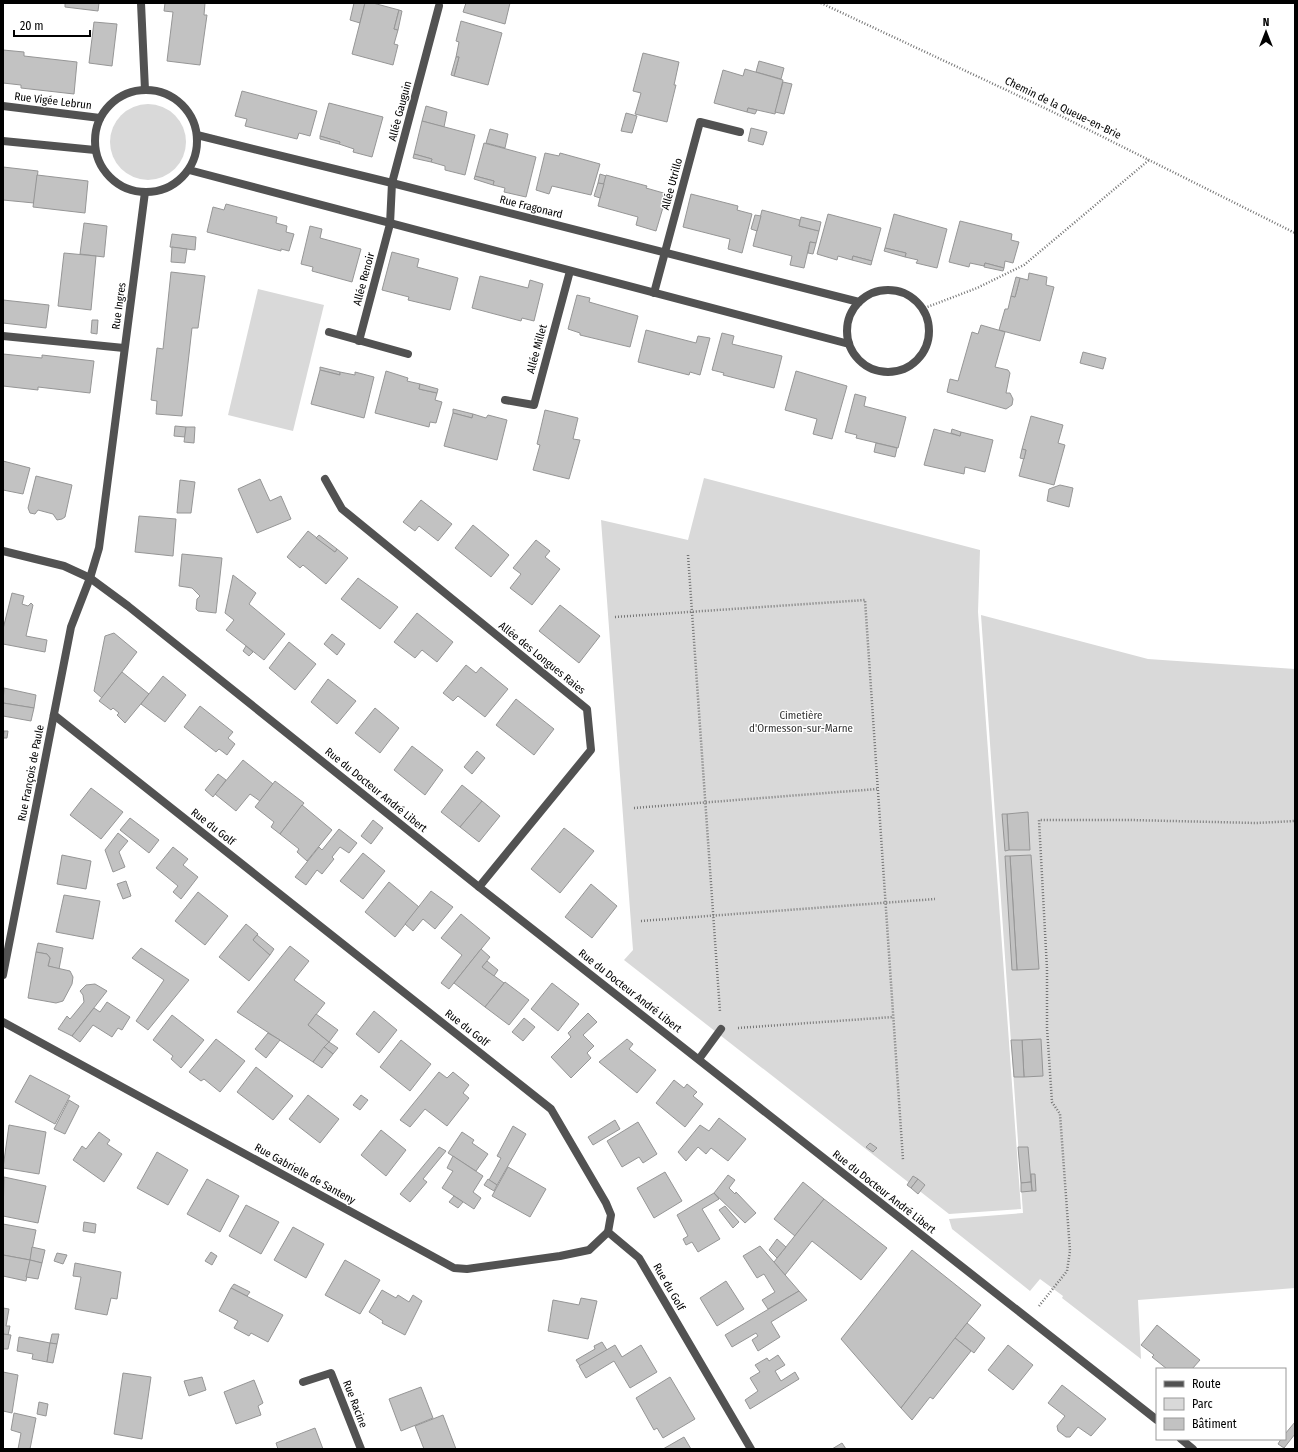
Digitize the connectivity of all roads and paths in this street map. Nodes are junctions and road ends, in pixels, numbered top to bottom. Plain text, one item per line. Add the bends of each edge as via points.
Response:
1 (141, 3) edge
2 (821, 3) edge
3 (439, 6) dead end
4 (145, 90) junction
5 (3, 106) edge
6 (100, 118) junction
7 (740, 132) dead end
8 (197, 135) junction
9 (3, 141) edge
10 (95, 150) junction
11 (1149, 160) junction
12 (189, 170) junction
13 (392, 183) junction
14 (145, 192) junction
15 (390, 224) junction
16 (1295, 233) edge
17 (665, 252) junction
18 (570, 271) junction
19 (654, 293) junction
20 (859, 302) junction
21 (922, 309) junction
22 (328, 332) dead end
23 (3, 336) edge
24 (358, 341) junction
25 (849, 344) junction
26 (124, 348) junction
27 (408, 354) dead end
28 (505, 400) dead end
29 (116, 423) joint
30 (325, 479) dead end
31 (3, 551) edge
32 (688, 555) dead end
33 (90, 578) junction
34 (692, 612) junction
35 (615, 617) dead end
36 (54, 716) junction
37 (878, 789) junction
38 (705, 802) junction
39 (634, 808) dead end
40 (1295, 821) edge
41 (479, 887) junction
42 (935, 899) dead end
43 (885, 902) junction
44 (713, 915) junction
45 (641, 920) dead end
46 (3, 976) edge
47 (893, 1017) junction
48 (3, 1022) edge
49 (721, 1029) junction
50 (698, 1059) junction
51 (903, 1160) dead end
52 (608, 1232) junction
53 (1028, 1319) junction
54 (303, 1382) dead end
55 (1156, 1419) edge
56 (1182, 1440) edge
57 (361, 1449) edge
58 (751, 1449) edge
59 (1193, 1449) edge

1 - 4 street
2 - 11 path, Chemin de la Queue-en-Brie via 1051,110
3 - 13 street, Allée Gauguin
4 - 6 street via 131,92 118,98
4 - 8 street via 160,91 174,98 185,108 193,121
5 - 6 street, Rue Vigée Lebrun
6 - 10 street via 95,134
7 - 17 street, Allée Utrillo via 700,122
8 - 12 street via 196,153
8 - 13 street, Rue Fragonard
9 - 10 street
10 - 14 street via 101,167 112,181 128,190
11 - 16 path, Chemin de la Queue-en-Brie
11 - 21 path via 1024,266 977,288
12 - 14 street via 177,182 162,190
12 - 15 street
13 - 15 street, Allée Gauguin
13 - 17 street, Rue Fragonard
14 - 26 street, Rue Ingres
15 - 18 street
15 - 24 street, Allée Renoir
17 - 19 street, Allée Utrillo
17 - 20 street, Rue Fragonard
18 - 19 street
18 - 28 street, Allée Millet via 534,405
19 - 25 street
20 - 21 street via 873,293 890,290 903,292
20 - 25 street via 850,314 847,333
21 - 25 street via 927,316 930,330 926,349 916,362 904,370 891,373 873,370 859,361
22 - 24 street
23 - 26 street
24 - 27 street
26 - 29 street, Rue Ingres
29 - 33 street, Rue François de Paule via 98,548
30 - 41 street, Allée des Longues Raies via 342,509 587,709 590,750
31 - 33 street, Rue du Docteur André Libert via 64,566
32 - 34 path
33 - 36 street, Rue François de Paule via 71,627
33 - 41 street, Rue du Docteur André Libert
34 - 35 path
34 - 37 path via 865,600
34 - 38 path
36 - 46 street, Rue François de Paule
36 - 52 street, Rue du Golf via 551,1109 606,1203 611,1215
37 - 38 path
37 - 43 path
38 - 39 path
38 - 44 path
40 - 53 path via 1256,823 1039,820 1052,1102 1060,1114 1070,1251 1067,1271
41 - 50 street, Rue du Docteur André Libert
42 - 43 path
43 - 44 path
43 - 47 path
44 - 45 path
44 - 49 path
47 - 49 path
47 - 51 path
48 - 52 street, Rue Gabrielle de Santeny via 454,1268 466,1269 589,1250
49 - 50 street
50 - 53 street, Rue du Docteur André Libert
52 - 58 street, Rue du Golf via 639,1258
53 - 55 street, Rue du Docteur André Libert
54 - 57 street, Rue Racine via 331,1373
56 - 59 street

